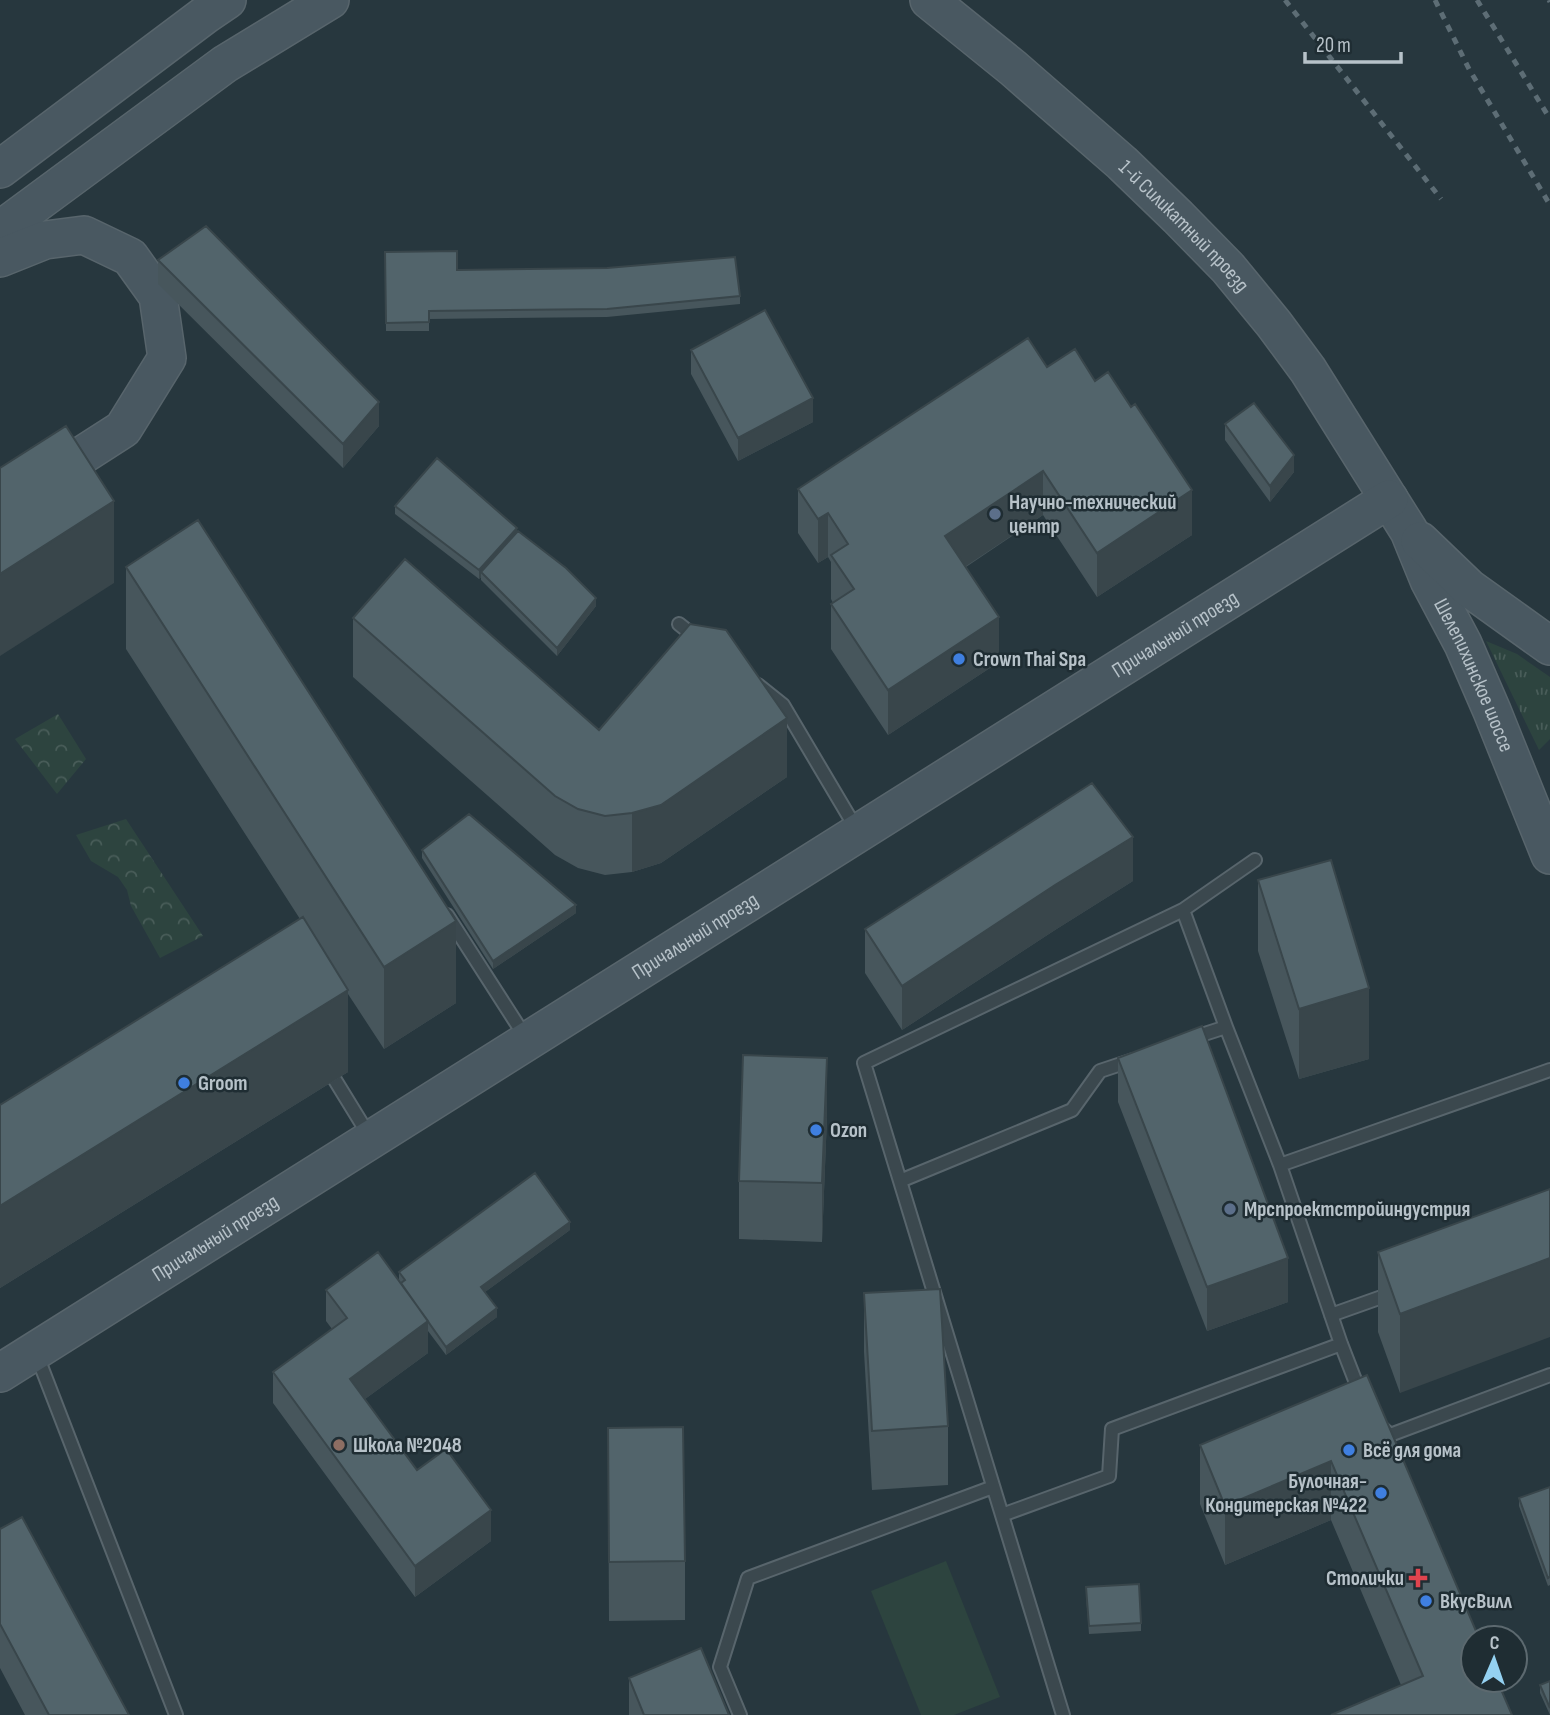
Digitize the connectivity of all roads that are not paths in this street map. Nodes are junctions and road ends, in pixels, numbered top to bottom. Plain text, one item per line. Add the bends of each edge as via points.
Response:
1 (227, 0) edge
2 (330, 0) edge
3 (929, 0) edge
4 (0, 169) edge
5 (0, 230) edge
6 (0, 258) edge
7 (1389, 499) junction
8 (0, 508) edge
9 (1409, 531) junction
10 (679, 624) dead end
11 (1550, 646) edge
12 (710, 649) edge
13 (752, 681) edge
14 (1550, 785) edge
15 (859, 834) junction
16 (1546, 845) edge
17 (1255, 860) dead end
18 (440, 903) edge
19 (1183, 910) junction
20 (1226, 1027) junction
21 (528, 1042) junction
22 (1175, 1044) edge
23 (1150, 1054) edge
24 (1550, 1070) edge
25 (335, 1080) dead end
26 (372, 1140) junction
27 (1280, 1165) junction
28 (900, 1181) junction
29 (1401, 1290) edge
30 (1331, 1315) junction
31 (1341, 1344) junction
32 (35, 1351) junction
33 (0, 1373) edge
34 (1550, 1374) edge
35 (993, 1487) junction
36 (1002, 1515) junction
37 (176, 1715) edge
38 (740, 1715) edge
39 (1063, 1715) edge

1 - 4 street
2 - 5 street via 225,64
3 - 7 street, 1-й Силикатный проезд via 1122,163 1228,268 1308,370
6 - 8 street via 45,240 84,235 130,257 158,296 167,358 123,429
7 - 9 street, Шелепихинское шоссе
7 - 15 street, Причальный проезд
9 - 11 street via 1469,588
9 - 16 street, Шелепихинское шоссе via 1463,644
10 - 12 lane
13 - 15 lane via 783,705
14 - 16 street via 1545,796
15 - 21 street, Причальный проезд
17 - 19 lane
18 - 21 lane
19 - 20 lane
19 - 28 lane via 864,1063
20 - 22 lane
20 - 27 lane
21 - 26 street, Причальный проезд
23 - 28 lane via 1100,1071 1072,1110
24 - 27 lane
25 - 26 lane
26 - 32 street, Причальный проезд
27 - 30 lane
28 - 35 lane
29 - 30 lane
30 - 31 lane
31 - 34 lane via 1367,1409 1390,1435
31 - 36 lane via 1112,1429 1109,1476
32 - 33 street, Причальный проезд
32 - 37 lane
35 - 36 lane
35 - 38 lane via 748,1578 720,1667
36 - 39 lane

